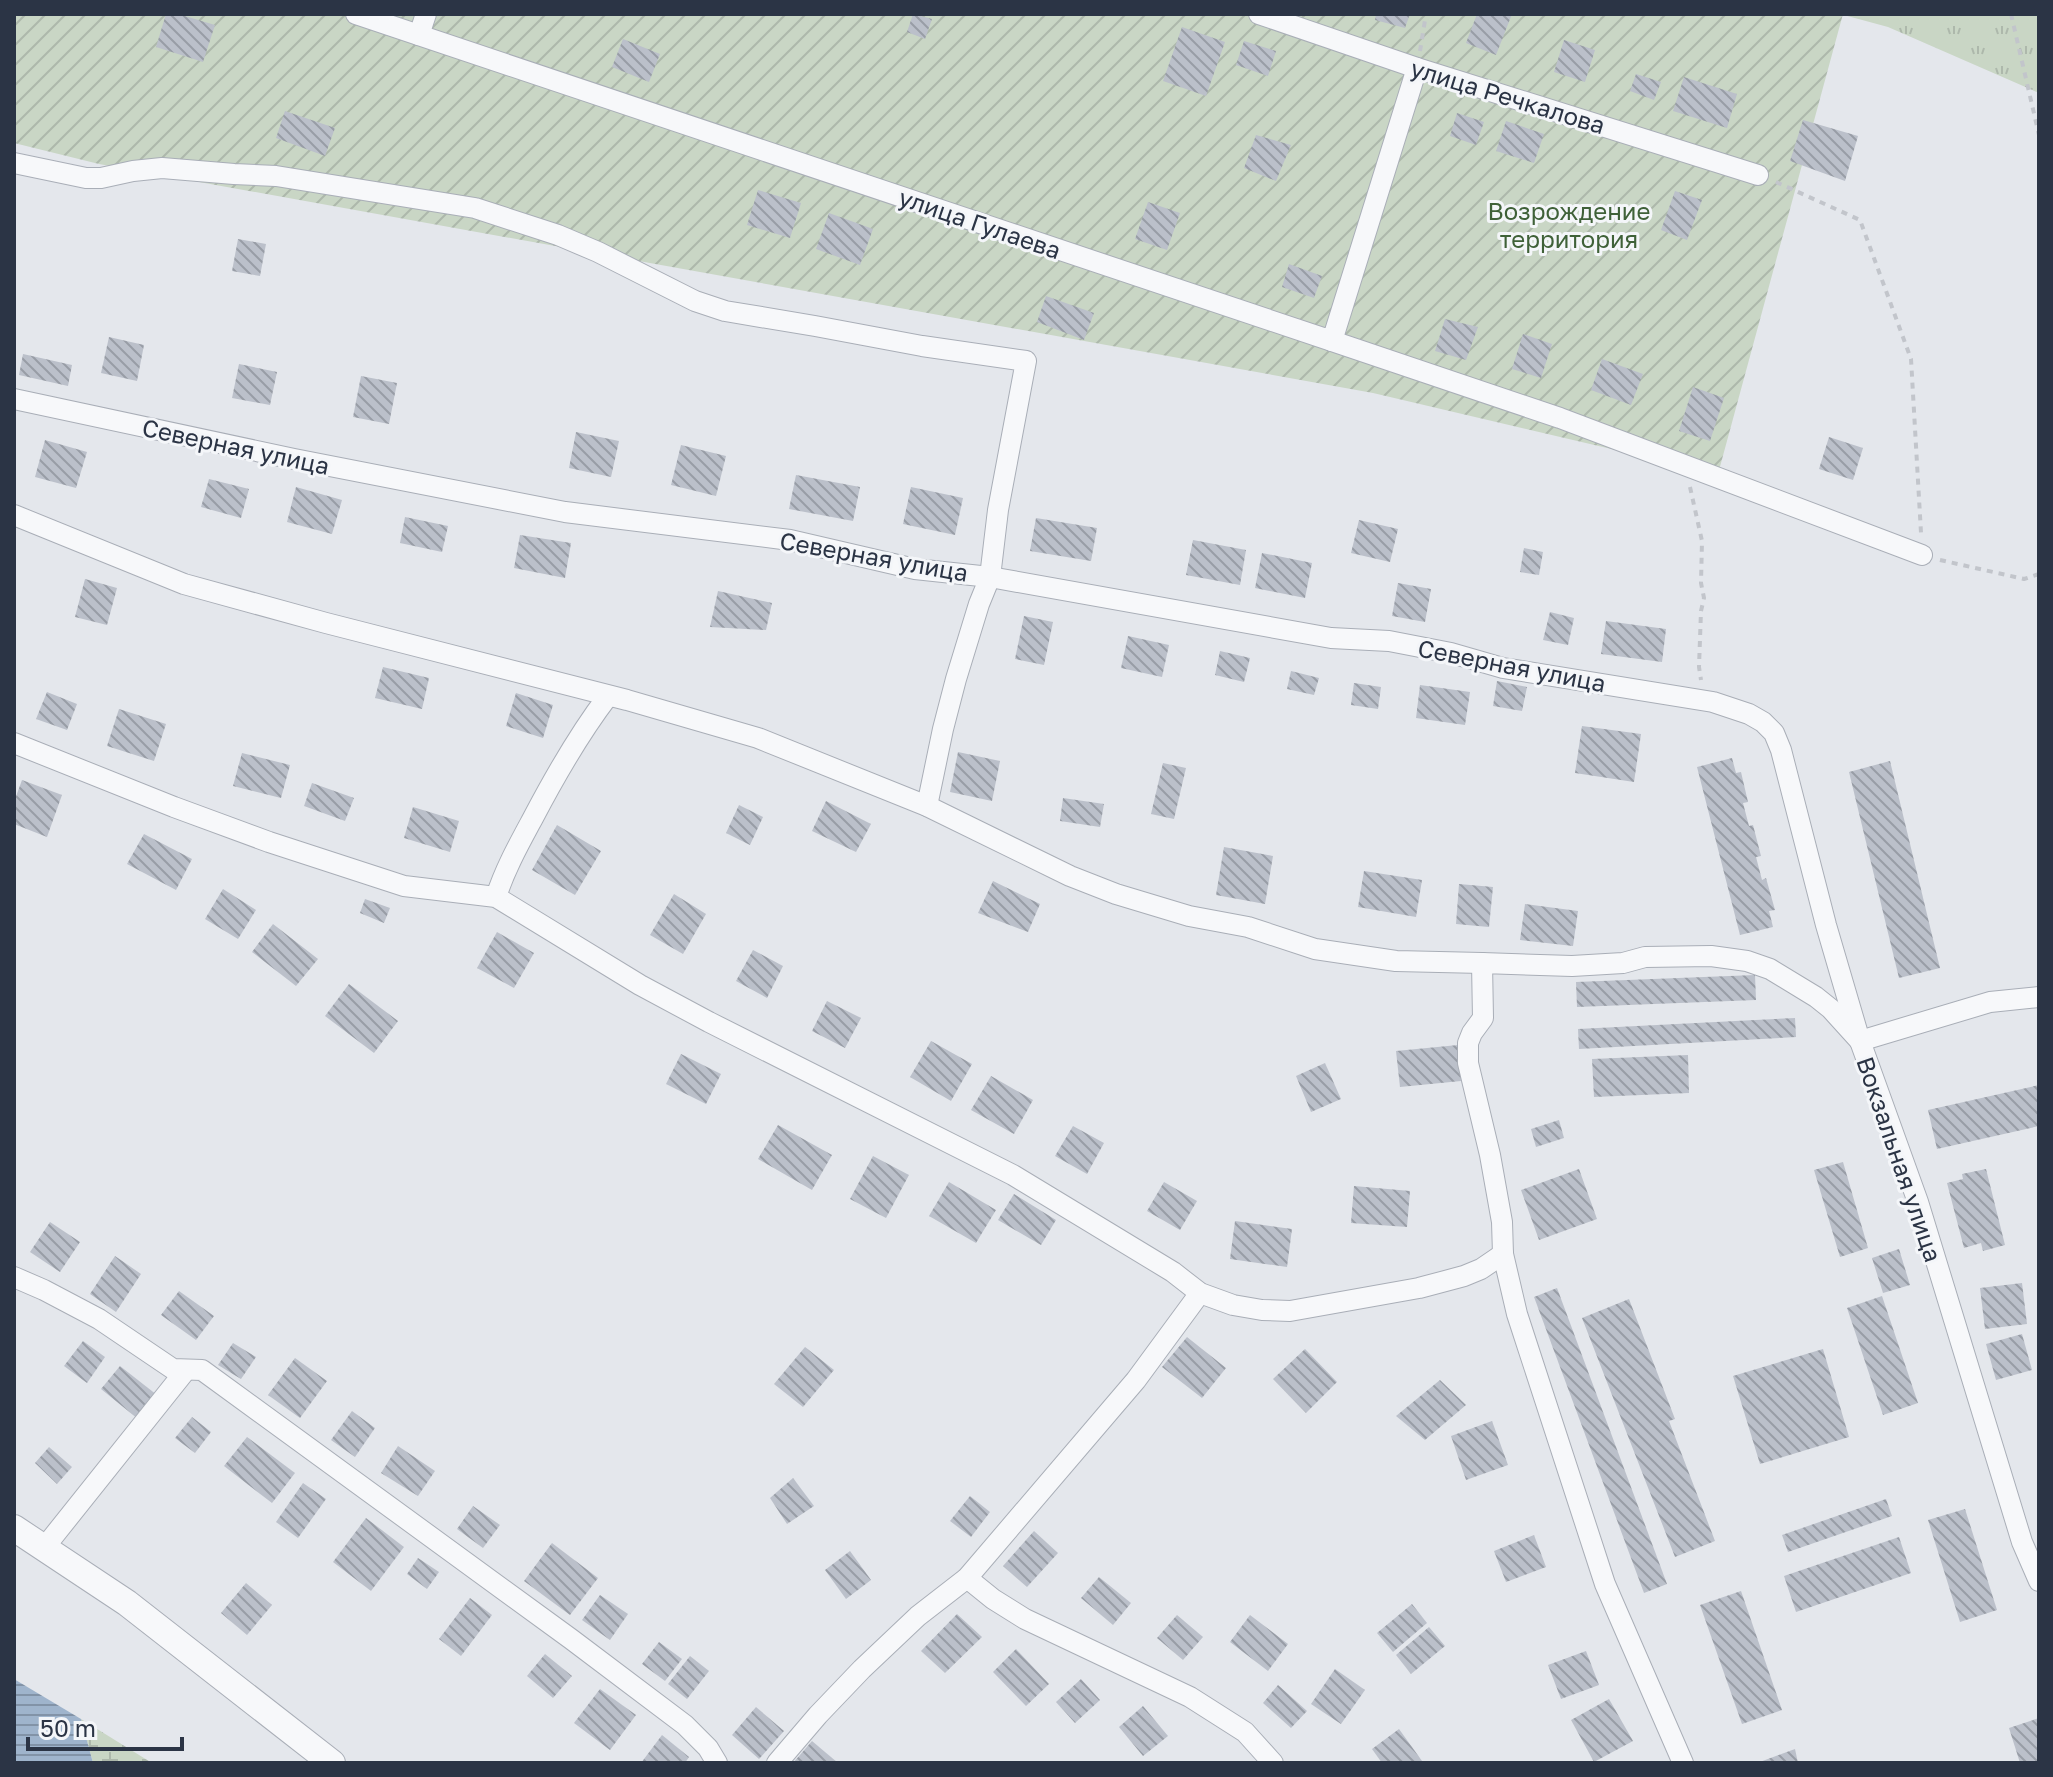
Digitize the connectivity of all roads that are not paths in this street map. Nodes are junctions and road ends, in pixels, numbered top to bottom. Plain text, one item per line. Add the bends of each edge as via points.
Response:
1 (356, 14) edge
2 (426, 14) edge
3 (1259, 14) edge
4 (419, 35) junction
5 (1417, 68) junction
6 (14, 163) edge
7 (1758, 175) road end
8 (1332, 341) junction
9 (14, 399) edge
10 (14, 515) edge
11 (1922, 555) road end
12 (990, 577) junction
13 (608, 696) junction
14 (1774, 733) joint
15 (14, 743) edge
16 (927, 806) junction
17 (496, 897) junction
18 (1482, 963) junction
19 (2039, 997) edge
20 (1860, 1041) junction
21 (1503, 1254) junction
22 (14, 1277) edge
23 (1200, 1293) junction
24 (186, 1370) junction
25 (14, 1528) edge
26 (44, 1548) junction
27 (967, 1578) junction
28 (2039, 1581) edge
29 (332, 1763) edge
30 (717, 1763) edge
31 (777, 1763) edge
32 (1273, 1763) edge
33 (1683, 1763) edge

1 - 4 street, улица Гулаева
2 - 4 street
3 - 5 street, улица Речкалова
4 - 8 street, улица Гулаева
5 - 7 street, улица Речкалова
5 - 8 street
6 - 12 street via 86,178 162,168 276,176 475,208 558,235 725,311 1026,361
8 - 11 street, улица Гулаева via 1560,418
9 - 12 street, Северная улица via 565,512 790,540 915,569
10 - 13 street via 184,584
12 - 14 street, Северная улица via 1331,638 1389,641 1503,668 1713,702 1749,714
12 - 16 street via 956,679
13 - 16 street via 758,738
13 - 17 street via 544,798
14 - 20 street, Вокзальная улица
15 - 17 street via 269,842 404,886
16 - 18 street via 1070,876 1189,916 1364,957
17 - 23 street via 695,1015 1013,1175
18 - 20 street via 1585,965 1711,956 1747,961 1816,997
18 - 21 street via 1483,1018 1468,1043 1468,1063 1502,1222
19 - 20 street via 1990,1002
20 - 28 street, Вокзальная улица via 1918,1202 2022,1542
21 - 23 street via 1449,1280 1290,1311 1233,1305
21 - 33 street via 1517,1314 1605,1584
22 - 24 street via 99,1319 173,1369
23 - 27 street via 1136,1380
24 - 26 street
24 - 30 street via 202,1370 571,1639 685,1725
25 - 26 street
26 - 29 street via 127,1603
27 - 31 street via 862,1669
27 - 32 street via 1025,1619 1190,1697 1245,1732

